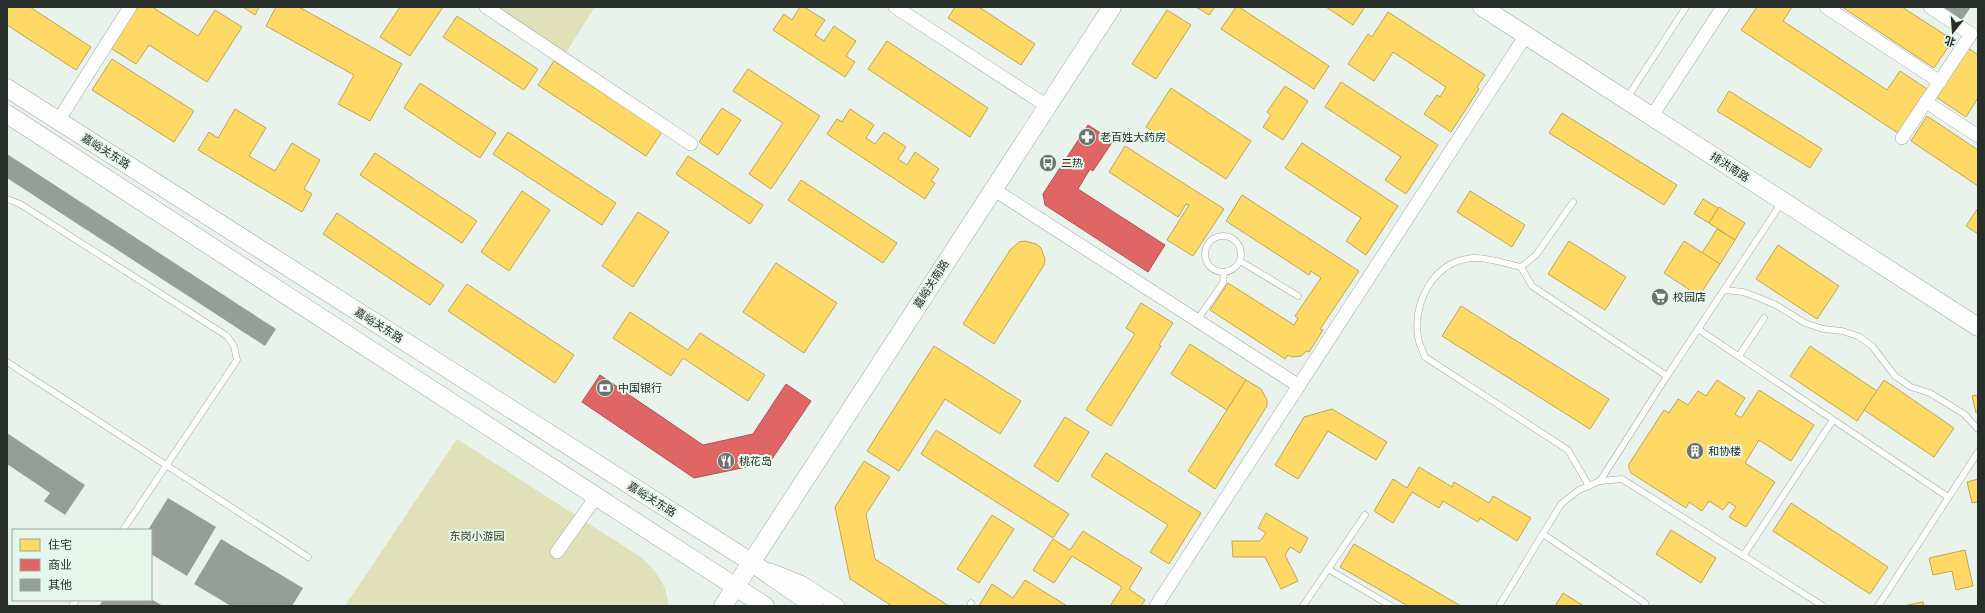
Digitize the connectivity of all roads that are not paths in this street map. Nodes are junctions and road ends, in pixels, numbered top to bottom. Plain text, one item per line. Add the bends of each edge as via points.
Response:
1 (130, 7) edge
2 (486, 7) edge
3 (895, 7) edge
4 (1112, 7) edge
5 (1482, 7) edge
6 (1686, 7) edge
7 (1723, 7) edge
8 (1826, 7) edge
9 (1930, 7) edge
10 (1526, 35) junction
11 (1940, 82) junction
12 (7, 88) edge
13 (1626, 99) junction
14 (1926, 102) junction
15 (1047, 106) junction
16 (7, 114) edge
17 (1652, 116) junction
18 (58, 121) junction
19 (1978, 136) edge
20 (1902, 138) dead end
21 (691, 144) dead end
22 (993, 189) junction
23 (7, 199) edge
24 (1783, 201) junction
25 (1573, 202) dead end
26 (1240, 260) junction
27 (1522, 267) junction
28 (1224, 272) junction
29 (1724, 290) junction
30 (1298, 296) dead end
31 (1764, 318) dead end
32 (1197, 320) junction
33 (1978, 327) edge
34 (1698, 329) junction
35 (1739, 356) junction
36 (7, 362) edge
37 (1667, 376) junction
38 (1299, 386) junction
39 (1833, 420) junction
40 (1978, 429) edge
41 (1978, 452) edge
42 (167, 465) junction
43 (1600, 481) junction
44 (1588, 486) junction
45 (596, 497) junction
46 (1948, 497) junction
47 (1365, 515) dead end
48 (124, 529) edge
49 (1543, 534) junction
50 (557, 552) dead end
51 (1743, 556) junction
52 (308, 557) dead end
53 (751, 562) junction
54 (1328, 569) junction
55 (734, 588) junction
56 (723, 606) edge
57 (755, 606) edge
58 (765, 606) edge
59 (814, 606) edge
60 (838, 606) edge
61 (1156, 606) edge
62 (1303, 606) edge
63 (1391, 606) edge
64 (1499, 606) edge
65 (1646, 606) edge
66 (1823, 606) edge
67 (1878, 606) edge

1 - 18 street
2 - 21 street
3 - 15 street
4 - 15 main road, 嘉峪关南路
5 - 10 main road, 排洪南路
6 - 13 lane
7 - 17 street
8 - 11 street
9 - 11 street via 1971,34
10 - 13 main road, 排洪南路
10 - 38 street
11 - 14 street
12 - 18 main road, 嘉峪关东路
13 - 17 main road, 排洪南路
14 - 19 street
14 - 20 street
15 - 22 main road, 嘉峪关南路
16 - 45 main road, 嘉峪关东路
17 - 24 main road, 排洪南路
18 - 53 main road, 嘉峪关东路
22 - 32 street
22 - 53 main road, 嘉峪关南路
23 - 42 lane via 20,204 227,336 234,346 237,360
24 - 29 lane
24 - 33 main road, 排洪南路
25 - 27 lane via 1536,256
26 - 28 lane via 1231,271
26 - 28 lane via 1240,247 1235,241 1229,237 1215,238 1206,248 1206,262 1217,271
26 - 30 lane
27 - 37 lane via 1532,286
27 - 44 lane via 1474,258 1458,261 1444,268 1432,280 1422,297 1417,318 1418,338 1425,357 1568,450
28 - 32 lane via 1222,283
29 - 34 lane
29 - 40 lane via 1757,297 1776,305 1805,323 1858,336 1872,346 1895,376 1964,414
31 - 35 lane
32 - 38 street
34 - 35 lane
34 - 37 lane
35 - 39 lane
36 - 42 lane
37 - 43 lane
38 - 61 street
39 - 46 lane
39 - 51 lane
41 - 46 lane
42 - 48 lane
42 - 52 lane
43 - 44 lane
43 - 51 lane via 1622,479
44 - 49 lane via 1561,504
45 - 50 street
45 - 55 main road, 嘉峪关东路
46 - 67 lane
47 - 54 lane
49 - 64 lane
49 - 65 lane
51 - 66 lane
53 - 55 main road, 嘉峪关南路
53 - 59 main road, 嘉峪关东路
53 - 60 street via 803,583
54 - 62 lane
54 - 63 lane
55 - 56 main road, 嘉峪关南路
55 - 57 street
55 - 58 main road, 嘉峪关东路

